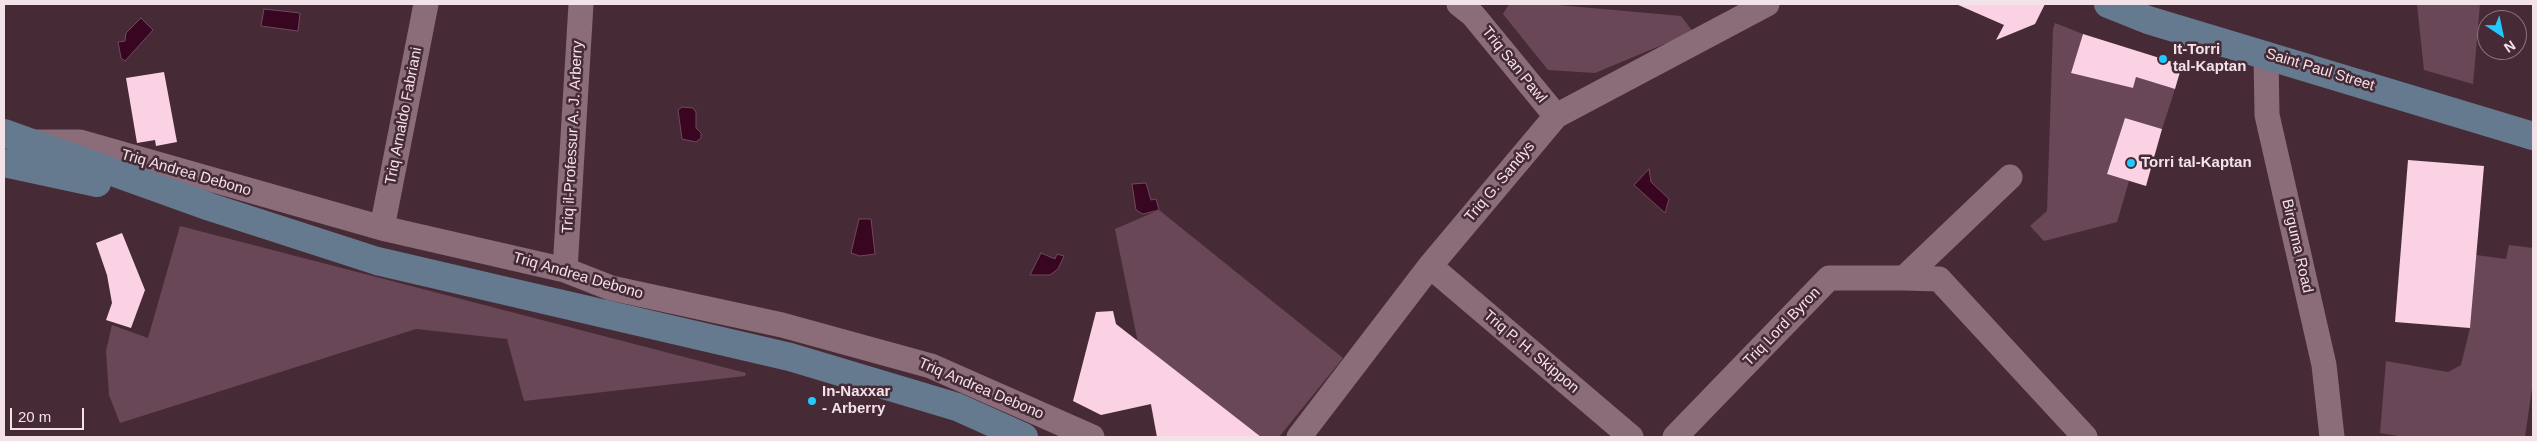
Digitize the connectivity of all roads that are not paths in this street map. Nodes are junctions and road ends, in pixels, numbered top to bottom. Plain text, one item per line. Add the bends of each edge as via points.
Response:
1 (426, 4) edge
2 (581, 4) edge
3 (1767, 4) edge
4 (2108, 4) edge
5 (1466, 9) edge
6 (2146, 12) edge
7 (2266, 54) junction
8 (1556, 116) junction
9 (2533, 136) edge
10 (9, 154) edge
11 (2010, 177) dead end
12 (382, 228) junction
13 (1430, 266) junction
14 (565, 270) junction
15 (1904, 278) junction
16 (1024, 437) edge
17 (1092, 437) edge
18 (1299, 437) edge
19 (1631, 437) edge
20 (1674, 437) edge
21 (2085, 437) edge
22 (2332, 437) edge

1 - 12 street, Triq Arnaldo Fabriani
2 - 14 street, Triq il-Professur A. J. Arberry
3 - 8 street, Triq G. Sandys
4 - 6 main road, Saint Paul Street
5 - 8 street, Triq San Pawl
6 - 7 main road, Saint Paul Street
7 - 9 main road, Saint Paul Street
7 - 22 street, Birguma Road via 2267,115 2324,365
8 - 13 street, Triq G. Sandys
10 - 12 street, Triq Andrea Debono via 80,142
10 - 16 main road, Triq Andrea Debono via 210,207 377,261 790,357 957,406
11 - 15 street
12 - 14 street, Triq Andrea Debono
13 - 18 street, Triq G. Sandys
13 - 19 street, Triq P. H. Skippon
14 - 17 street, Triq Andrea Debono via 611,288 782,325 931,366
15 - 20 street, Triq Lord Byron via 1829,278
15 - 21 street, Triq Lord Byron via 1939,279

